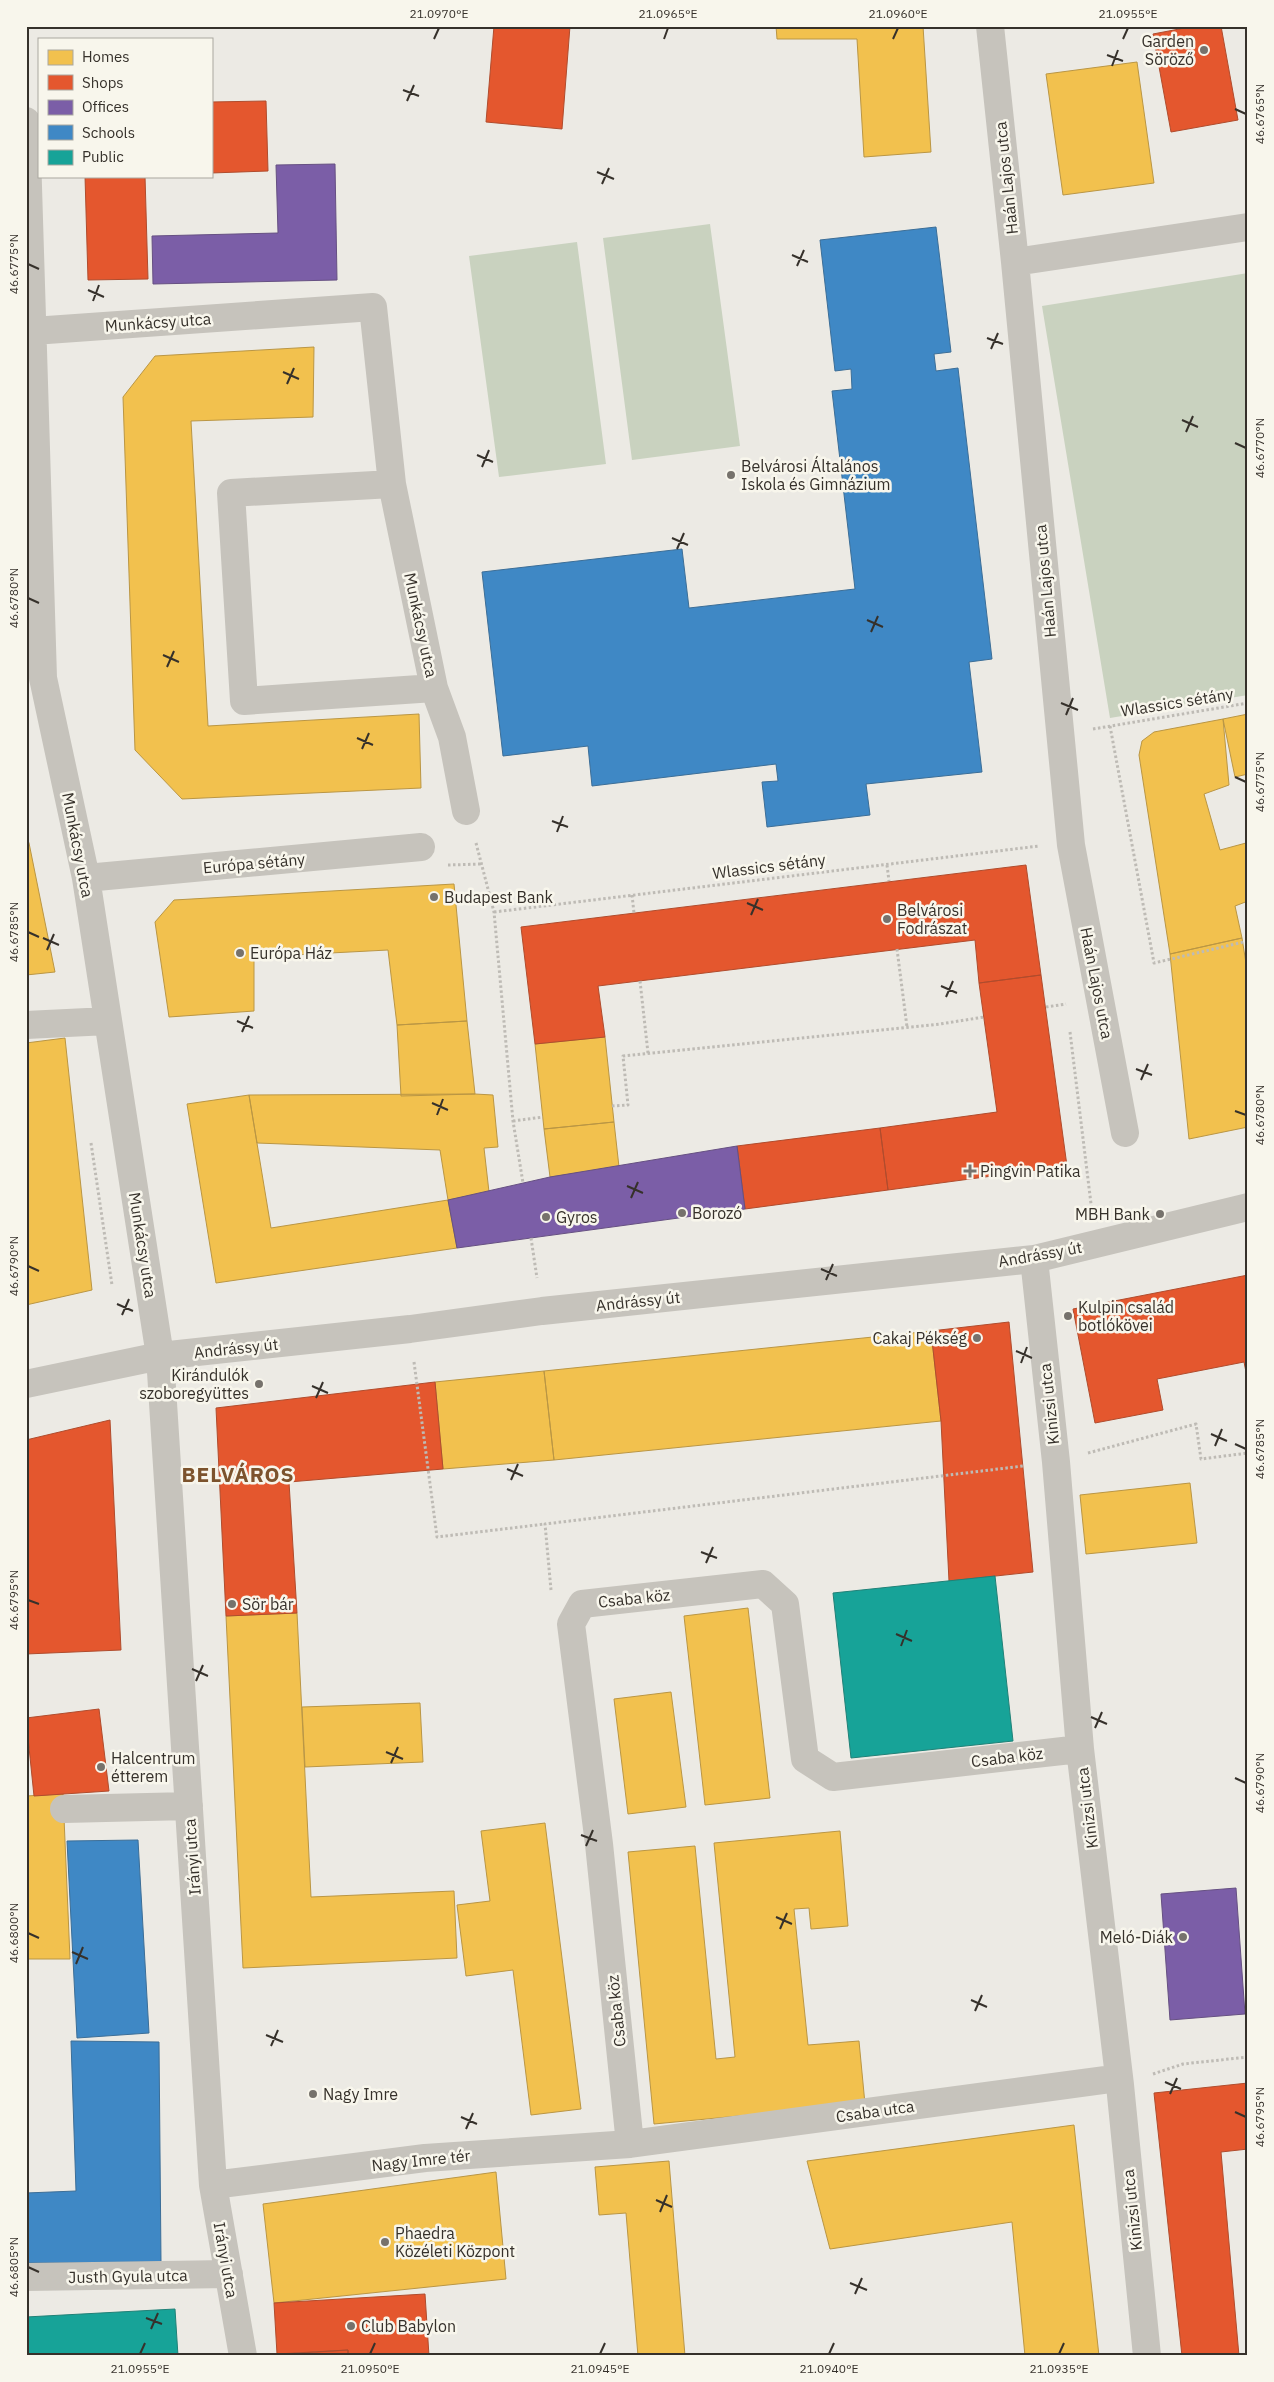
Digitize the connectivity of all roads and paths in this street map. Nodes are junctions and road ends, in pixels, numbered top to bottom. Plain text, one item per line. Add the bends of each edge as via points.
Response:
1 (990, 26) edge
2 (26, 121) edge
3 (1248, 227) edge
4 (1016, 262) junction
5 (33, 331) junction
6 (392, 484) junction
7 (434, 688) junction
8 (1248, 703) edge
9 (466, 811) dead end
10 (1048, 845) dead end
11 (421, 847) dead end
12 (887, 864) junction
13 (444, 866) dead end
14 (86, 878) junction
15 (889, 881) dead end
16 (632, 895) junction
17 (494, 912) junction
18 (634, 913) dead end
19 (1248, 941) edge
20 (897, 949) dead end
21 (640, 981) dead end
22 (1065, 995) dead end
23 (1066, 1004) junction
24 (1046, 1008) dead end
25 (1068, 1014) dead end
26 (984, 1017) dead end
27 (108, 1021) junction
28 (1069, 1023) dead end
29 (26, 1025) edge
30 (907, 1027) junction
31 (648, 1053) junction
32 (612, 1106) dead end
33 (543, 1117) dead end
34 (513, 1121) junction
35 (1125, 1133) dead end
36 (90, 1139) dead end
37 (523, 1184) dead end
38 (1248, 1207) edge
39 (531, 1238) dead end
40 (1096, 1244) junction
41 (1034, 1259) junction
42 (112, 1285) dead end
43 (542, 1311) junction
44 (410, 1329) junction
45 (160, 1356) junction
46 (26, 1384) edge
47 (545, 1524) dead end
48 (1080, 1749) junction
49 (189, 1806) junction
50 (64, 1809) dead end
51 (1248, 2057) edge
52 (1120, 2082) junction
53 (630, 2144) junction
54 (213, 2185) junction
55 (229, 2274) junction
56 (26, 2277) edge
57 (243, 2356) edge
58 (1147, 2356) edge

1 - 4 street, Haán Lajos utca
2 - 5 street, Munkácsy utca
3 - 4 street
4 - 35 street, Haán Lajos utca via 1072,845
5 - 6 street, Munkácsy utca via 373,307
5 - 14 street, Munkácsy utca via 43,678
6 - 7 street, Munkácsy utca
6 - 7 street, Munkácsy utca via 231,494 244,701
7 - 9 street via 452,737
8 - 19 path, Wlassics sétány via 1110,726 1154,963
10 - 12 path, Wlassics sétány
11 - 14 street, Európa sétány
12 - 15 path
12 - 16 path, Wlassics sétány
13 - 17 path via 482,864
14 - 27 street, Munkácsy utca
16 - 17 path, Wlassics sétány
16 - 18 path
17 - 34 path
20 - 30 path
21 - 31 path
22 - 23 path
23 - 24 path
23 - 25 path
26 - 30 path
27 - 29 street
27 - 45 street, Munkácsy utca
28 - 40 path
30 - 31 path
31 - 32 path via 623,1056 628,1105
33 - 34 path
34 - 37 path
36 - 42 path
38 - 40 street, Andrássy út
39 - 43 path
40 - 41 street, Andrássy út
41 - 43 street, Andrássy út
41 - 48 street, Kinizsi utca via 1056,1462
43 - 44 street, Andrássy út
44 - 45 street, Andrássy út
44 - 47 path via 437,1537
45 - 46 street, Andrássy út
45 - 49 street, Irányi utca
48 - 52 street, Kinizsi utca
48 - 53 street, Csaba köz via 833,1777 805,1759 785,1604 763,1584 582,1604 571,1624 599,1844
49 - 50 street
49 - 54 street, Irányi utca
51 - 52 path via 1184,2064
52 - 53 street, Csaba utca
52 - 58 street, Kinizsi utca
53 - 54 street, Nagy Imre tér via 425,2158
54 - 55 street, Irányi utca
55 - 56 street, Justh Gyula utca
55 - 57 street, Irányi utca

